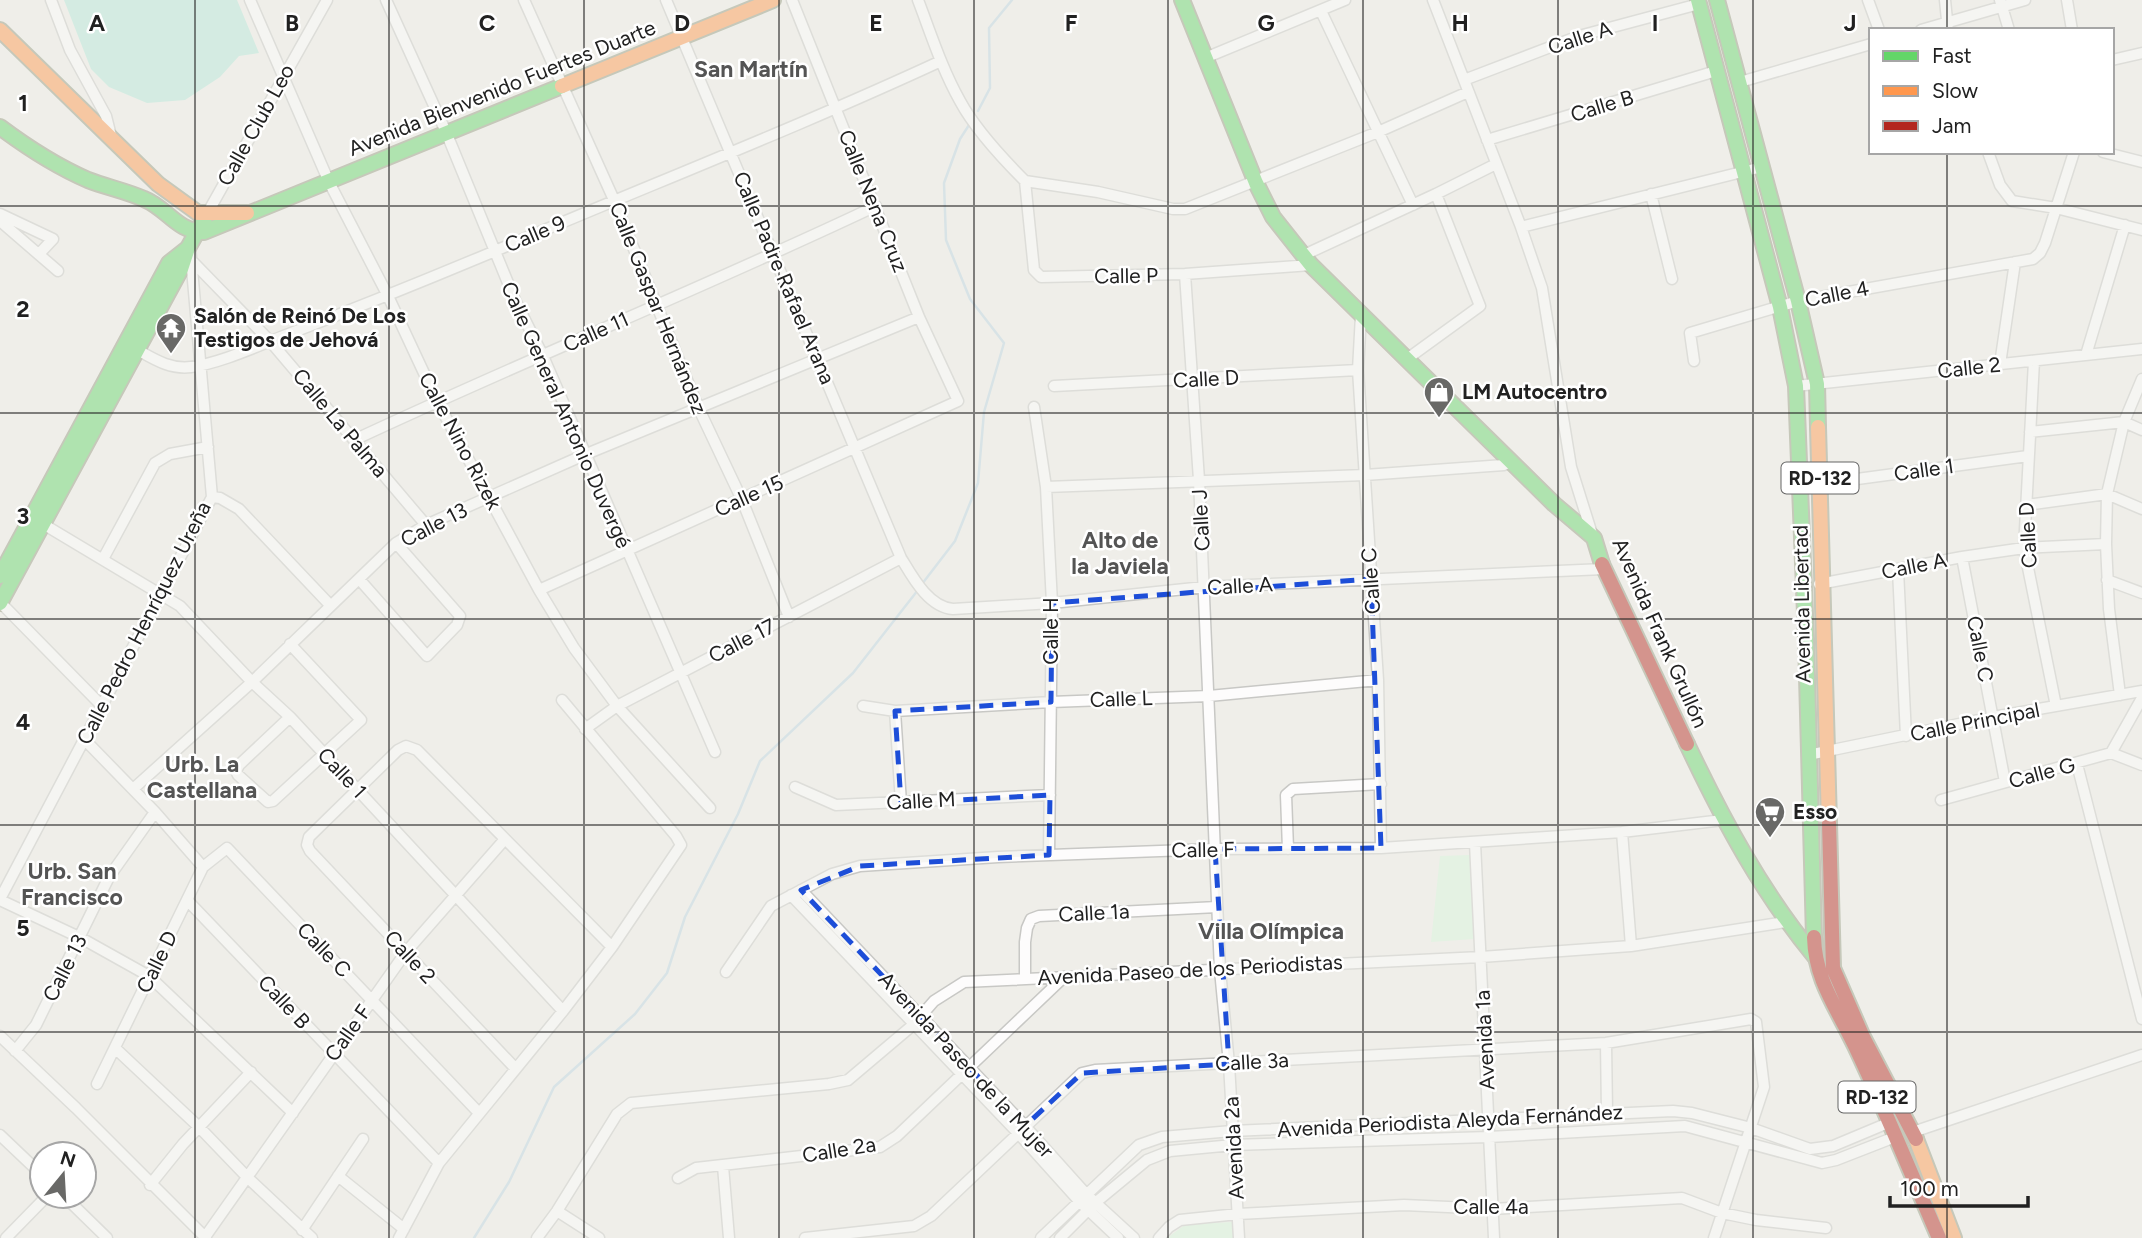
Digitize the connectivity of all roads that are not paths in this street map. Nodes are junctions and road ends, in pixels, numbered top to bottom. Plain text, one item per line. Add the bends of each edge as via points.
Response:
1 (51, 0) edge
2 (250, 0) edge
3 (327, 0) edge
4 (386, 0) edge
5 (524, 0) edge
6 (666, 0) edge
7 (773, 0) edge
8 (792, 0) edge
9 (918, 0) edge
10 (1182, 0) edge
11 (1345, 0) edge
12 (1433, 0) edge
13 (1717, 0) edge
14 (1868, 0) edge
15 (1945, 0) edge
16 (2025, 0) edge
17 (2067, 0) edge
18 (1698, 2) edge
19 (2001, 3) edge
20 (1321, 11) junction
21 (1948, 26) edge
22 (1878, 28) edge
23 (2008, 28) edge
24 (2072, 28) edge
25 (0, 30) edge
26 (682, 37) junction
27 (1869, 45) edge
28 (2142, 53) edge
29 (1205, 58) junction
30 (2114, 60) edge
31 (941, 61) junction
32 (1716, 71) junction
33 (283, 77) junction
34 (1464, 80) junction
35 (1740, 82) junction
36 (563, 84) junction
37 (1468, 92) junction
38 (836, 110) junction
39 (101, 119) junction
40 (0, 127) edge
41 (446, 132) junction
42 (1378, 132) junction
43 (1487, 140) junction
44 (732, 153) junction
45 (1989, 154) edge
46 (2073, 154) edge
47 (2111, 154) edge
48 (2142, 162) edge
49 (1496, 164) junction
50 (1762, 167) junction
51 (1742, 171) junction
52 (1025, 181) junction
53 (329, 182) junction
54 (1256, 183) junction
55 (158, 184) junction
56 (1436, 194) junction
57 (1651, 194) junction
58 (146, 200) junction
59 (614, 200) junction
60 (1413, 205) junction
61 (876, 206) junction
62 (2056, 208) junction
63 (247, 213) junction
64 (0, 214) edge
65 (207, 214) junction
66 (0, 221) edge
67 (2125, 225) junction
68 (1521, 227) junction
69 (2142, 230) edge
70 (192, 247) junction
71 (495, 251) junction
72 (39, 254) junction
73 (775, 254) junction
74 (1307, 260) junction
75 (2015, 262) junction
76 (58, 271) dead end
77 (1185, 274) junction
78 (1672, 279) dead end
79 (388, 296) junction
80 (1798, 301) junction
81 (656, 305) junction
82 (1780, 307) junction
83 (1361, 314) junction
84 (919, 317) junction
85 (270, 341) junction
86 (131, 347) junction
87 (2142, 349) edge
88 (2086, 355) junction
89 (543, 356) junction
90 (817, 359) junction
91 (1407, 359) junction
92 (1694, 361) dead end
93 (2034, 361) junction
94 (2000, 364) junction
95 (200, 365) junction
96 (1359, 370) junction
97 (2142, 379) edge
98 (1192, 380) junction
99 (1817, 384) junction
100 (1054, 386) dead end
101 (1797, 386) junction
102 (437, 401) junction
103 (958, 401) joint
104 (698, 407) junction
105 (1034, 407) dead end
106 (2124, 422) junction
107 (2142, 430) edge
108 (2030, 432) junction
109 (354, 440) junction
110 (208, 447) junction
111 (855, 448) junction
112 (584, 454) junction
113 (2028, 456) junction
114 (1512, 461) junction
115 (1365, 475) junction
116 (1199, 480) junction
117 (1046, 487) junction
118 (1820, 490) junction
119 (2107, 494) junction
120 (212, 496) junction
121 (489, 498) junction
122 (1801, 498) junction
123 (742, 500) junction
124 (2026, 505) junction
125 (2142, 509) edge
126 (37, 521) junction
127 (426, 525) junction
128 (1594, 538) junction
129 (396, 543) junction
130 (2106, 544) junction
131 (2024, 548) junction
132 (626, 552) junction
133 (1962, 557) junction
134 (901, 558) junction
135 (103, 559) junction
136 (1604, 569) junction
137 (1898, 570) junction
138 (0, 576) edge
139 (359, 579) junction
140 (1371, 579) junction
141 (2107, 580) junction
142 (1824, 583) junction
143 (1804, 586) junction
144 (1204, 587) junction
145 (539, 590) junction
146 (2142, 593) edge
147 (160, 594) junction
148 (0, 602) edge
149 (1052, 603) junction
150 (330, 605) junction
151 (789, 617) junction
152 (290, 644) junction
153 (681, 673) junction
154 (1378, 680) junction
155 (252, 682) junction
156 (2142, 691) edge
157 (2120, 695) junction
158 (1209, 696) junction
159 (2142, 698) edge
160 (562, 700) dead end
161 (1051, 702) junction
162 (101, 705) junction
163 (617, 706) junction
164 (863, 706) dead end
165 (2056, 706) junction
166 (895, 711) junction
167 (290, 717) junction
168 (1993, 718) junction
169 (585, 729) junction
170 (1906, 736) junction
171 (85, 739) junction
172 (715, 752) dead end
173 (1826, 753) junction
174 (2111, 753) junction
175 (325, 754) junction
176 (1808, 755) junction
177 (2077, 764) junction
178 (2142, 765) edge
179 (2005, 782) junction
180 (1381, 785) junction
181 (795, 787) dead end
182 (133, 789) junction
183 (359, 790) junction
184 (1050, 795) junction
185 (1941, 800) dead end
186 (901, 803) junction
187 (710, 808) dead end
188 (156, 812) junction
189 (1723, 820) junction
190 (1622, 832) junction
191 (505, 839) junction
192 (1475, 843) junction
193 (227, 848) joint
194 (1381, 848) junction
195 (1215, 849) junction
196 (1288, 849) junction
197 (1049, 855) junction
198 (203, 867) junction
199 (801, 890) junction
200 (791, 895) junction
201 (456, 896) junction
202 (0, 899) edge
203 (187, 900) junction
204 (1217, 907) junction
205 (1786, 922) junction
206 (81, 938) junction
207 (1630, 946) junction
208 (612, 947) junction
209 (406, 953) junction
210 (1481, 957) junction
211 (1814, 957) junction
212 (1833, 968) junction
213 (1220, 970) junction
214 (726, 972) dead end
215 (149, 976) junction
216 (1064, 977) junction
217 (1026, 978) junction
218 (371, 1000) junction
219 (563, 1011) junction
220 (2142, 1018) edge
221 (917, 1021) junction
222 (0, 1036) edge
223 (1606, 1042) junction
224 (1486, 1048) junction
225 (116, 1049) junction
226 (15, 1051) junction
227 (333, 1054) junction
228 (2142, 1055) edge
229 (1229, 1064) junction
230 (515, 1068) junction
231 (965, 1071) junction
232 (251, 1072) junction
233 (97, 1084) dead end
234 (1607, 1112) junction
235 (293, 1113) junction
236 (479, 1113) junction
237 (1488, 1119) junction
238 (1888, 1124) junction
239 (199, 1127) junction
240 (1751, 1128) junction
241 (1022, 1130) junction
242 (1232, 1131) junction
243 (1913, 1132) junction
244 (0, 1135) edge
245 (1489, 1137) junction
246 (1895, 1137) junction
247 (363, 1139) dead end
248 (1745, 1142) junction
249 (1233, 1144) junction
250 (28, 1162) edge
251 (439, 1163) junction
252 (723, 1166) junction
253 (338, 1176) junction
254 (248, 1178) junction
255 (678, 1178) dead end
256 (150, 1185) junction
257 (1083, 1198) junction
258 (1092, 1206) junction
259 (1492, 1209) junction
260 (33, 1210) edge
261 (78, 1210) edge
262 (557, 1211) junction
263 (1722, 1213) junction
264 (1238, 1214) junction
265 (1826, 1228) dead end
266 (302, 1230) junction
267 (402, 1233) edge
268 (6, 1238) edge
269 (107, 1238) edge
270 (205, 1238) edge
271 (312, 1238) edge
272 (537, 1238) edge
273 (599, 1238) edge
274 (729, 1238) edge
275 (805, 1238) edge
276 (1041, 1238) edge
277 (1060, 1238) edge
278 (1118, 1238) edge
279 (1133, 1238) edge
280 (1159, 1238) edge
281 (1239, 1238) edge
282 (1494, 1238) edge
283 (1714, 1238) edge
284 (1939, 1238) edge
285 (1954, 1238) edge

1 - 39 street
2 - 33 street, Calle Nino Rizek
3 - 33 street, Calle Club Leo
4 - 41 street, Calle General Antonio Duvergé
5 - 36 street, Calle Gaspar Hernández
6 - 26 street, Calle Padre Rafael Arana
7 - 26 main road, Avenida Bienvenido Fuertes Duarte
8 - 38 street, Calle Nena Cruz
9 - 31 street
10 - 29 main road, Avenida Frank Grullón
11 - 20 street
12 - 34 street
13 - 35 main road, Avenida Libertad / RD-132
14 - 22 street
15 - 21 street
16 - 19 street
17 - 24 street
18 - 32 main road, Avenida Libertad / RD-132
18 - 34 street, Calle A via 1580,36
19 - 21 street
19 - 23 street
20 - 29 street
20 - 42 street
25 - 39 main road
26 - 36 main road, Avenida Bienvenido Fuertes Duarte
26 - 44 street, Calle Padre Rafael Arana
27 - 35 street
28 - 30 street
29 - 54 main road, Avenida Frank Grullón
31 - 38 street, Calle 9
31 - 52 street via 970,117
32 - 43 street, Calle B
32 - 51 main road, Avenida Libertad / RD-132
33 - 53 street, Calle Nino Rizek
33 - 65 street, Calle Club Leo
34 - 37 street
35 - 50 main road, Avenida Libertad / RD-132
36 - 41 main road, Avenida Bienvenido Fuertes Duarte
36 - 59 street, Calle Gaspar Hernández
37 - 42 street
37 - 43 street
38 - 44 street, Calle 9
38 - 61 street, Calle Nena Cruz
39 - 55 main road via 113,139
40 - 58 main road via 76,177
41 - 53 main road, Avenida Bienvenido Fuertes Duarte
41 - 71 street, Calle General Antonio Duvergé
42 - 54 street
42 - 60 street
43 - 49 street
44 - 59 street, Calle 9
44 - 73 street, Calle Padre Rafael Arana
45 - 62 street via 2000,185 2012,201
46 - 62 street
47 - 48 street
49 - 56 street
49 - 68 street
50 - 51 street
50 - 80 main road, Avenida Libertad / RD-132
51 - 57 street
51 - 82 main road, Avenida Libertad / RD-132
52 - 54 street via 1180,210
52 - 77 street, Calle P via 1037,276
53 - 63 main road, Avenida Bienvenido Fuertes Duarte
53 - 79 street, Calle Nino Rizek
54 - 74 main road, Avenida Frank Grullón via 1273,217
55 - 58 main road
55 - 65 main road via 191,209
56 - 60 street
56 - 91 street via 1480,306
57 - 68 street
57 - 78 street
58 - 70 main road via 183,229
59 - 71 street, Calle 9
59 - 81 street, Calle Gaspar Hernández
60 - 74 street
61 - 73 street, Calle 11
61 - 84 street, Calle Nena Cruz
62 - 67 street
62 - 75 street via 2040,253
63 - 65 main road, Avenida Bienvenido Fuertes Duarte
63 - 70 main road, Avenida Bienvenido Fuertes Duarte
64 - 72 street via 53,239
65 - 70 main road
66 - 72 street
67 - 69 street
67 - 88 street
68 - 128 street via 1542,288 1571,467
70 - 85 street, Calle La Palma
70 - 86 main road via 169,262
70 - 95 street, Calle Pedro Henríquez Ureña
71 - 79 street, Calle 9
71 - 89 street, Calle General Antonio Duvergé
72 - 76 street
73 - 81 street, Calle 11
73 - 90 street, Calle Padre Rafael Arana
74 - 77 street, Calle P
74 - 83 main road, Avenida Frank Grullón
75 - 80 street, Calle 4
75 - 94 street
77 - 98 street, Calle J
79 - 85 street, Calle 9
79 - 102 street, Calle Nino Rizek
80 - 82 street, Calle 4
80 - 99 main road, Avenida Libertad / RD-132
81 - 89 street, Calle 11
81 - 104 street, Calle Gaspar Hernández
82 - 92 street, Calle 4 via 1690,332
82 - 101 main road, Avenida Libertad / RD-132
83 - 91 main road, Avenida Frank Grullón
83 - 96 street, Calle C
84 - 90 street, Calle 13
84 - 103 street, Calle Nena Cruz
85 - 95 street, Calle 9
85 - 109 street, Calle La Palma
86 - 95 street, Calle 9 via 168,366
86 - 126 main road
87 - 88 street, Calle 2
88 - 93 street, Calle 2
89 - 102 street, Calle 11
89 - 112 street, Calle General Antonio Duvergé
90 - 104 street, Calle 13
90 - 111 street, Calle Padre Rafael Arana
91 - 114 main road, Avenida Frank Grullón
93 - 94 street, Calle 2
93 - 108 street, Calle D
94 - 99 street, Calle 2
95 - 110 street, Calle Pedro Henríquez Ureña
96 - 98 street, Calle D
96 - 115 street, Calle C
97 - 106 street
98 - 100 street, Calle D
98 - 116 street, Calle J
99 - 101 street, Calle 2
99 - 118 main road, Avenida Libertad / RD-132
101 - 122 main road, Avenida Libertad / RD-132
102 - 109 street, Calle 11
102 - 121 street, Calle Nino Rizek
103 - 111 street, Calle 15
104 - 112 street, Calle 13
104 - 123 street, Calle Gaspar Hernández
105 - 117 street, Calle H
106 - 107 street
106 - 108 street
106 - 119 street
108 - 113 street, Calle D
109 - 127 street, Calle La Palma
110 - 120 street, Calle Pedro Henríquez Ureña
110 - 135 street via 170,454 155,463
111 - 123 street, Calle 15
111 - 134 street, Calle Padre Rafael Arana
112 - 121 street, Calle 13
112 - 132 street, Calle General Antonio Duvergé
113 - 118 street, Calle 1
113 - 124 street, Calle D
114 - 115 street
114 - 128 main road, Avenida Frank Grullón
115 - 116 street
115 - 140 street, Calle C
116 - 117 street
116 - 144 street, Calle J
117 - 149 street, Calle H
118 - 122 street, Calle 1
118 - 142 main road, Avenida Libertad / RD-132
119 - 124 street
119 - 125 street
119 - 130 street
120 - 147 street, Calle Pedro Henríquez Ureña
120 - 150 street via 239,509
121 - 127 street, Calle 13
121 - 145 street, Calle Nino Rizek
122 - 143 main road, Avenida Libertad / RD-132
123 - 132 street, Calle 15
123 - 151 street, Calle Gaspar Hernández
124 - 131 street, Calle D
126 - 135 street, Calle 1
126 - 138 main road
126 - 148 main road
127 - 129 street, Calle 13
128 - 136 main road, Avenida Frank Grullón
129 - 139 street, Calle 13
129 - 139 street via 460,616 427,656
130 - 131 street, Calle A
130 - 141 street
131 - 133 street, Calle A
131 - 165 street, Calle D
132 - 145 street, Calle 15
132 - 153 street, Calle General Antonio Duvergé
133 - 137 street, Calle A
133 - 168 street, Calle C
134 - 149 street, Calle A via 915,583 942,607
134 - 151 street, Calle 17
135 - 147 street, Calle 1
136 - 140 street, Calle A
136 - 189 main road, Avenida Frank Grullón
137 - 142 street, Calle A
137 - 170 street
139 - 150 street, Calle 13
140 - 144 street, Calle A
140 - 154 street, Calle C
141 - 146 street
141 - 157 street
142 - 143 street, Calle A
142 - 173 main road, Avenida Libertad / RD-132
143 - 176 main road, Avenida Libertad / RD-132
144 - 149 street, Calle A
144 - 158 street, Calle J
145 - 163 street, Calle Nino Rizek via 574,649
147 - 155 street, Calle 1 via 180,607
147 - 162 street, Calle Pedro Henríquez Ureña
148 - 162 street
149 - 161 street, Calle H
150 - 152 street, Calle 13
151 - 153 street, Calle 17
152 - 155 street, Calle 13
152 - 175 street via 361,720
153 - 163 street, Calle 17
153 - 172 street, Calle General Antonio Duvergé
154 - 158 street, Calle L
154 - 180 street, Calle C
155 - 167 street, Calle 1
155 - 182 street, Calle 13
156 - 157 street, Calle Principal
157 - 165 street, Calle Principal
158 - 161 street, Calle L
158 - 195 street, Calle J
159 - 174 street
160 - 169 street
161 - 166 street, Calle L
161 - 184 street, Calle H
162 - 171 street, Calle Pedro Henríquez Ureña
163 - 169 street, Calle 17
163 - 187 street, Calle Nino Rizek
164 - 166 street, Calle L
165 - 168 street, Calle Principal
166 - 186 street
167 - 175 street, Calle 1
167 - 175 street via 239,765 239,775 263,799 273,801
168 - 170 street, Calle Principal
168 - 179 street, Calle C
169 - 208 street via 681,845
170 - 173 street, Calle Principal
171 - 182 street
171 - 202 street, Calle Pedro Henríquez Ureña
173 - 176 street, Calle Principal
173 - 212 main road, Avenida Libertad / RD-132
174 - 177 street, Calle G
174 - 178 street
175 - 183 street, Calle 1
176 - 211 main road, Avenida Libertad / RD-132
177 - 179 street, Calle G
177 - 220 street
179 - 185 street, Calle G
180 - 194 street, Calle C
180 - 196 street via 1289,791
181 - 186 street, Calle M via 836,805
182 - 188 street
183 - 191 street via 406,746 417,750
183 - 201 street, Calle 1
183 - 209 street, Calle 2 via 309,837 307,845
184 - 186 street, Calle M
184 - 197 street, Calle H
188 - 198 street
188 - 206 street, Calle 13 via 109,877
189 - 190 street, Calle F
189 - 205 main road, Avenida Frank Grullón
190 - 192 street, Calle F
190 - 207 street
191 - 201 street, Calle F
191 - 208 street
192 - 194 street, Calle F
192 - 210 street, Avenida 1a
193 - 198 street, Calle D
193 - 218 street, Calle C
194 - 196 street, Calle F
195 - 196 street, Calle F
195 - 197 street, Calle F
195 - 204 street, Avenida 2a
197 - 199 street, Calle F via 860,866
198 - 203 street, Calle D
199 - 200 street, Calle F
199 - 221 street, Avenida Paseo de la Mujer
200 - 214 street, Calle F via 771,906
200 - 221 street, Avenida Paseo de la Mujer
201 - 209 street, Calle F
201 - 219 street, Calle 1
202 - 206 street
203 - 215 street, Calle D
203 - 227 street, Calle B
204 - 213 street, Avenida 2a
204 - 217 street, Calle 1a via 1039,916 1031,919 1027,928
205 - 207 street, Avenida Paseo de los Periodistas
205 - 211 main road, Avenida Frank Grullón
206 - 215 street
206 - 226 street, Calle 13 via 36,1025
207 - 210 street, Avenida Paseo de los Periodistas
208 - 219 street
209 - 218 street, Calle F
209 - 230 street, Calle 2
210 - 213 street, Avenida Paseo de los Periodistas
210 - 224 street, Avenida 1a
211 - 212 main road, Avenida Frank Grullón
211 - 238 main road, RD-132
212 - 243 main road, RD-132
213 - 216 street, Avenida Paseo de los Periodistas
213 - 229 street, Avenida 2a
215 - 225 street, Calle D
215 - 232 street
216 - 217 street, Avenida Paseo de los Periodistas
216 - 231 street, Calle 2a
217 - 221 street, Avenida Paseo de los Periodistas via 964,982 934,1001
218 - 227 street, Calle F
218 - 236 street, Calle C
219 - 230 street
221 - 231 street, Avenida Paseo de la Mujer
221 - 262 street, Avenida Paseo de los Periodistas via 848,1080 631,1103 617,1114
222 - 226 street
223 - 224 street, Calle 3a
223 - 234 street
223 - 240 street, Calle 3a via 1751,1019 1756,1022 1764,1087
224 - 229 street, Calle 3a
224 - 237 street, Avenida 1a
225 - 233 street, Calle D
225 - 239 street
226 - 256 street
227 - 235 street, Calle F
227 - 251 street, Calle B
228 - 243 street
229 - 241 street, Calle 3a via 1082,1073
229 - 242 street, Avenida 2a
230 - 236 street
231 - 241 street, Avenida Paseo de la Mujer
231 - 252 street, Calle 2a via 880,1147
232 - 235 street
232 - 239 street
234 - 237 street, Avenida Periodista Aleyda Fernández
234 - 240 street, Avenida Periodista Aleyda Fernández via 1683,1112
235 - 254 street, Calle F
236 - 251 street
237 - 242 street, Avenida Periodista Aleyda Fernández
237 - 245 street, Avenida 1a
238 - 240 street, Avenida Periodista Aleyda Fernández via 1833,1146 1810,1149
238 - 246 main road, RD-132
239 - 254 street
239 - 256 street
240 - 248 street
241 - 257 street, Avenida Paseo de la Mujer
241 - 275 street, Calle 3a via 931,1216 914,1226
242 - 249 street, Avenida 2a
242 - 257 street, Avenida Periodista Aleyda Fernández via 1150,1140
243 - 285 main road, RD-132
244 - 250 street
245 - 248 street, Avenida Periodista Aleyda Fernández via 1685,1125
245 - 249 street, Avenida Periodista Aleyda Fernández
245 - 259 street, Avenida 1a
246 - 248 street, Avenida Periodista Aleyda Fernández via 1822,1163
246 - 284 main road, RD-132
247 - 253 street
248 - 263 street
249 - 258 street, Avenida Periodista Aleyda Fernández via 1157,1154
249 - 264 street, Avenida 2a
251 - 267 street
252 - 255 street, Calle 2a via 696,1168
252 - 274 street
253 - 266 street
253 - 267 street
254 - 266 street
254 - 270 street, Calle F
256 - 270 street
257 - 258 street, Avenida Paseo de la Mujer
257 - 276 street, Avenida Periodista Aleyda Fernández
258 - 277 street, Avenida Periodista Aleyda Fernández
258 - 278 street, Avenida Paseo de la Mujer
258 - 279 street, Avenida Paseo de la Mujer
259 - 263 street, Calle 4a via 1682,1198
259 - 264 street, Calle 4a via 1404,1205
259 - 282 street, Avenida 1a
260 - 268 street
261 - 269 street
262 - 272 street
262 - 273 street
263 - 265 street, Calle 4a
263 - 283 street
264 - 280 street, Calle 4a via 1180,1220
264 - 281 street, Avenida 2a
266 - 271 street

